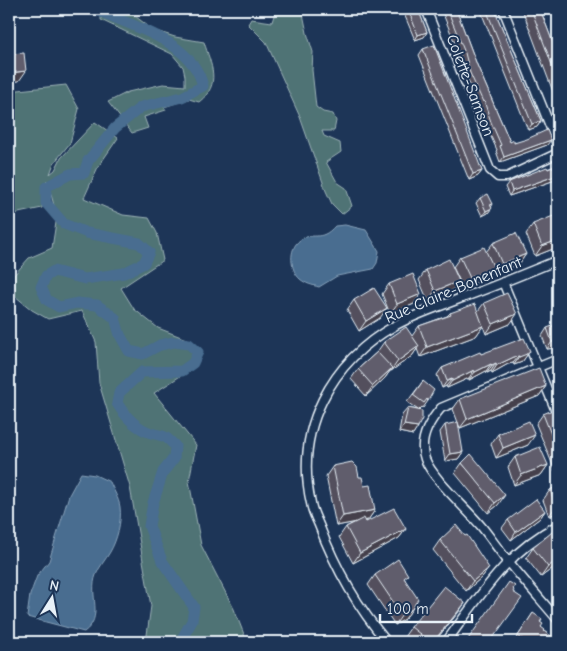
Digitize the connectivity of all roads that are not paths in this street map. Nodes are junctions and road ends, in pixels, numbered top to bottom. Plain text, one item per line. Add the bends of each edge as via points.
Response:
1 (426, 9) edge
2 (503, 9) edge
3 (558, 146) edge
4 (558, 153) edge
5 (558, 260) edge
6 (503, 282) junction
7 (558, 359) edge
8 (538, 367) junction
9 (558, 416) edge
10 (558, 525) edge
11 (508, 561) junction
12 (558, 620) edge
13 (388, 642) edge
14 (446, 642) edge

1 - 4 street via 490,170 498,177 507,177
2 - 3 street
5 - 6 street, Rue Claire-Bonenfant
6 - 8 street
6 - 13 street, Rue Claire-Bonenfant via 396,325 371,341 330,384 317,411 309,438 307,472 311,504 343,577 359,605
7 - 8 street
8 - 9 street
8 - 11 street via 441,408 431,419 422,444 424,459 431,471 482,526
10 - 11 street via 527,543
11 - 12 street
11 - 14 street

